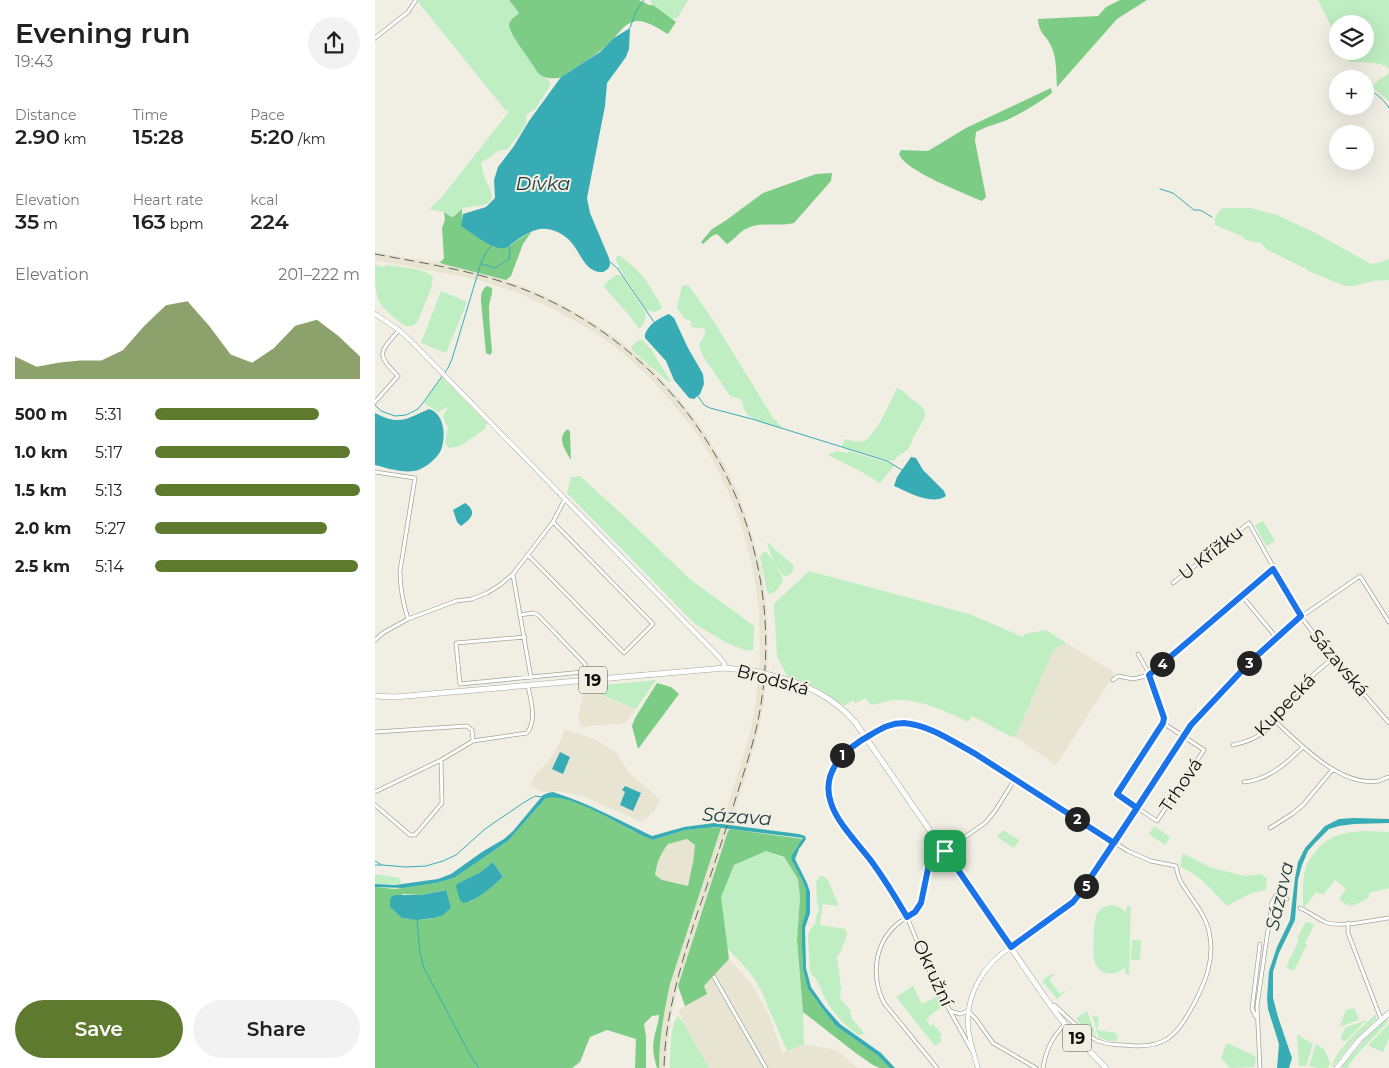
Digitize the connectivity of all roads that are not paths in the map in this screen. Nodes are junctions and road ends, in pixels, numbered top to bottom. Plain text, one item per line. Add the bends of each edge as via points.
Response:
1 (416, 0) edge
2 (375, 38) edge
3 (375, 314) edge
4 (399, 330) junction
5 (375, 402) edge
6 (375, 472) edge
7 (565, 499) junction
8 (553, 522) junction
9 (1249, 523) joint
10 (528, 555) junction
11 (1273, 569) junction
12 (513, 574) junction
13 (1173, 583) dead end
14 (1242, 596) junction
15 (1389, 613) edge
16 (520, 615) junction
17 (1301, 616) junction
18 (1385, 616) junction
19 (408, 619) junction
20 (1389, 622) edge
21 (525, 637) junction
22 (1276, 637) junction
23 (375, 640) edge
24 (1139, 654) dead end
25 (1333, 658) junction
26 (725, 668) junction
27 (1149, 675) junction
28 (531, 678) junction
29 (1113, 680) dead end
30 (528, 686) junction
31 (375, 696) edge
32 (1275, 721) junction
33 (1163, 723) junction
34 (1389, 723) edge
35 (375, 732) edge
36 (1184, 736) junction
37 (867, 737) junction
38 (473, 741) junction
39 (1233, 745) dead end
40 (1303, 747) junction
41 (441, 760) junction
42 (1333, 769) junction
43 (1389, 777) edge
44 (1015, 779) junction
45 (1249, 781) junction
46 (1244, 782) dead end
47 (1251, 787) dead end
48 (375, 792) edge
49 (375, 804) edge
50 (1137, 808) junction
51 (1270, 828) dead end
52 (1114, 843) junction
53 (945, 851) junction
54 (1287, 899) dead end
55 (1300, 908) dead end
56 (907, 917) junction
57 (1389, 918) edge
58 (1348, 924) junction
59 (1260, 944) dead end
60 (1011, 947) junction
61 (713, 977) dead end
62 (1051, 1006) junction
63 (950, 1011) junction
64 (968, 1011) junction
65 (1389, 1013) edge
66 (1381, 1019) junction
67 (1258, 1020) junction
68 (1065, 1024) junction
69 (972, 1049) junction
70 (766, 1068) edge
71 (937, 1068) edge
72 (978, 1068) edge
73 (1036, 1068) edge
74 (1043, 1068) edge
75 (1105, 1068) edge
76 (1259, 1068) edge
77 (1337, 1068) edge

1 - 2 street via 408,12
3 - 4 street
4 - 5 street via 383,353 383,360 399,376
4 - 7 street via 471,398
6 - 19 street via 415,478 400,571 402,600
7 - 8 street
7 - 26 street via 719,656
8 - 10 street
8 - 10 street via 653,624 623,653
9 - 11 street, Sázavská
9 - 13 street, U Křížku
10 - 12 street
11 - 14 street
11 - 17 street, Sázavská
12 - 16 street
12 - 19 street via 487,593
14 - 22 street
14 - 27 street
15 - 18 street
16 - 21 street
16 - 28 street via 538,615 585,664 586,669
17 - 18 street via 1360,576
17 - 22 street
17 - 25 street, Sázavská
18 - 20 street
19 - 23 street
21 - 28 street
21 - 28 street via 456,643 460,684
22 - 36 street via 1200,714
24 - 27 street
25 - 32 street, Kupecká via 1297,691
25 - 34 street, Sázavská
26 - 30 main road, 19
26 - 37 main road, Brodská / 19, bridge via 754,671 802,685 845,711
27 - 29 street via 1118,676
27 - 33 street
30 - 31 main road, 19
30 - 38 street via 533,721 527,733
32 - 39 street, Kupecká via 1256,738
32 - 40 street
33 - 36 street
33 - 50 street via 1117,794
35 - 38 street via 467,726 472,730
36 - 50 street
36 - 50 street, Trhová via 1204,750 1199,758 1157,821
37 - 44 street, Okružní via 893,724 925,728 962,746
37 - 53 main road, Brodská / 19
37 - 56 street, Okružní via 844,753 835,764 829,782 829,799
38 - 41 street
40 - 42 street
40 - 45 street via 1276,770
41 - 48 street
41 - 49 street via 442,803 415,835 410,835
42 - 43 street via 1365,781
42 - 51 street via 1303,805
44 - 52 street, Okružní
44 - 53 street via 985,822
45 - 46 street
45 - 47 street
50 - 52 street
52 - 60 street via 1073,902
52 - 62 street, Okružní via 1139,857 1176,866 1181,882 1208,927 1211,952 1207,977 1183,1023 1161,1044 1137,1047 1097,1041 1054,1004
53 - 56 street via 929,864 921,903
53 - 60 main road, Brodská / 19
54 - 67 street via 1276,895 1272,902 1257,1006
55 - 58 street via 1326,922
56 - 63 street, Okružní
56 - 71 street via 897,923 883,942 876,967 877,984 884,1003
57 - 58 street
58 - 66 street via 1348,933
59 - 67 street via 1252,1009
60 - 62 main road, Brodská / 19
60 - 64 street via 992,962 979,980
61 - 70 street
62 - 68 main road, 19
63 - 64 street via 960,1014
63 - 69 street, Okružní
64 - 69 street
64 - 73 street via 993,1043
65 - 66 main road
66 - 77 main road via 1353,1046
67 - 76 street
68 - 74 street via 1049,1044
68 - 75 main road, 19
69 - 72 street

